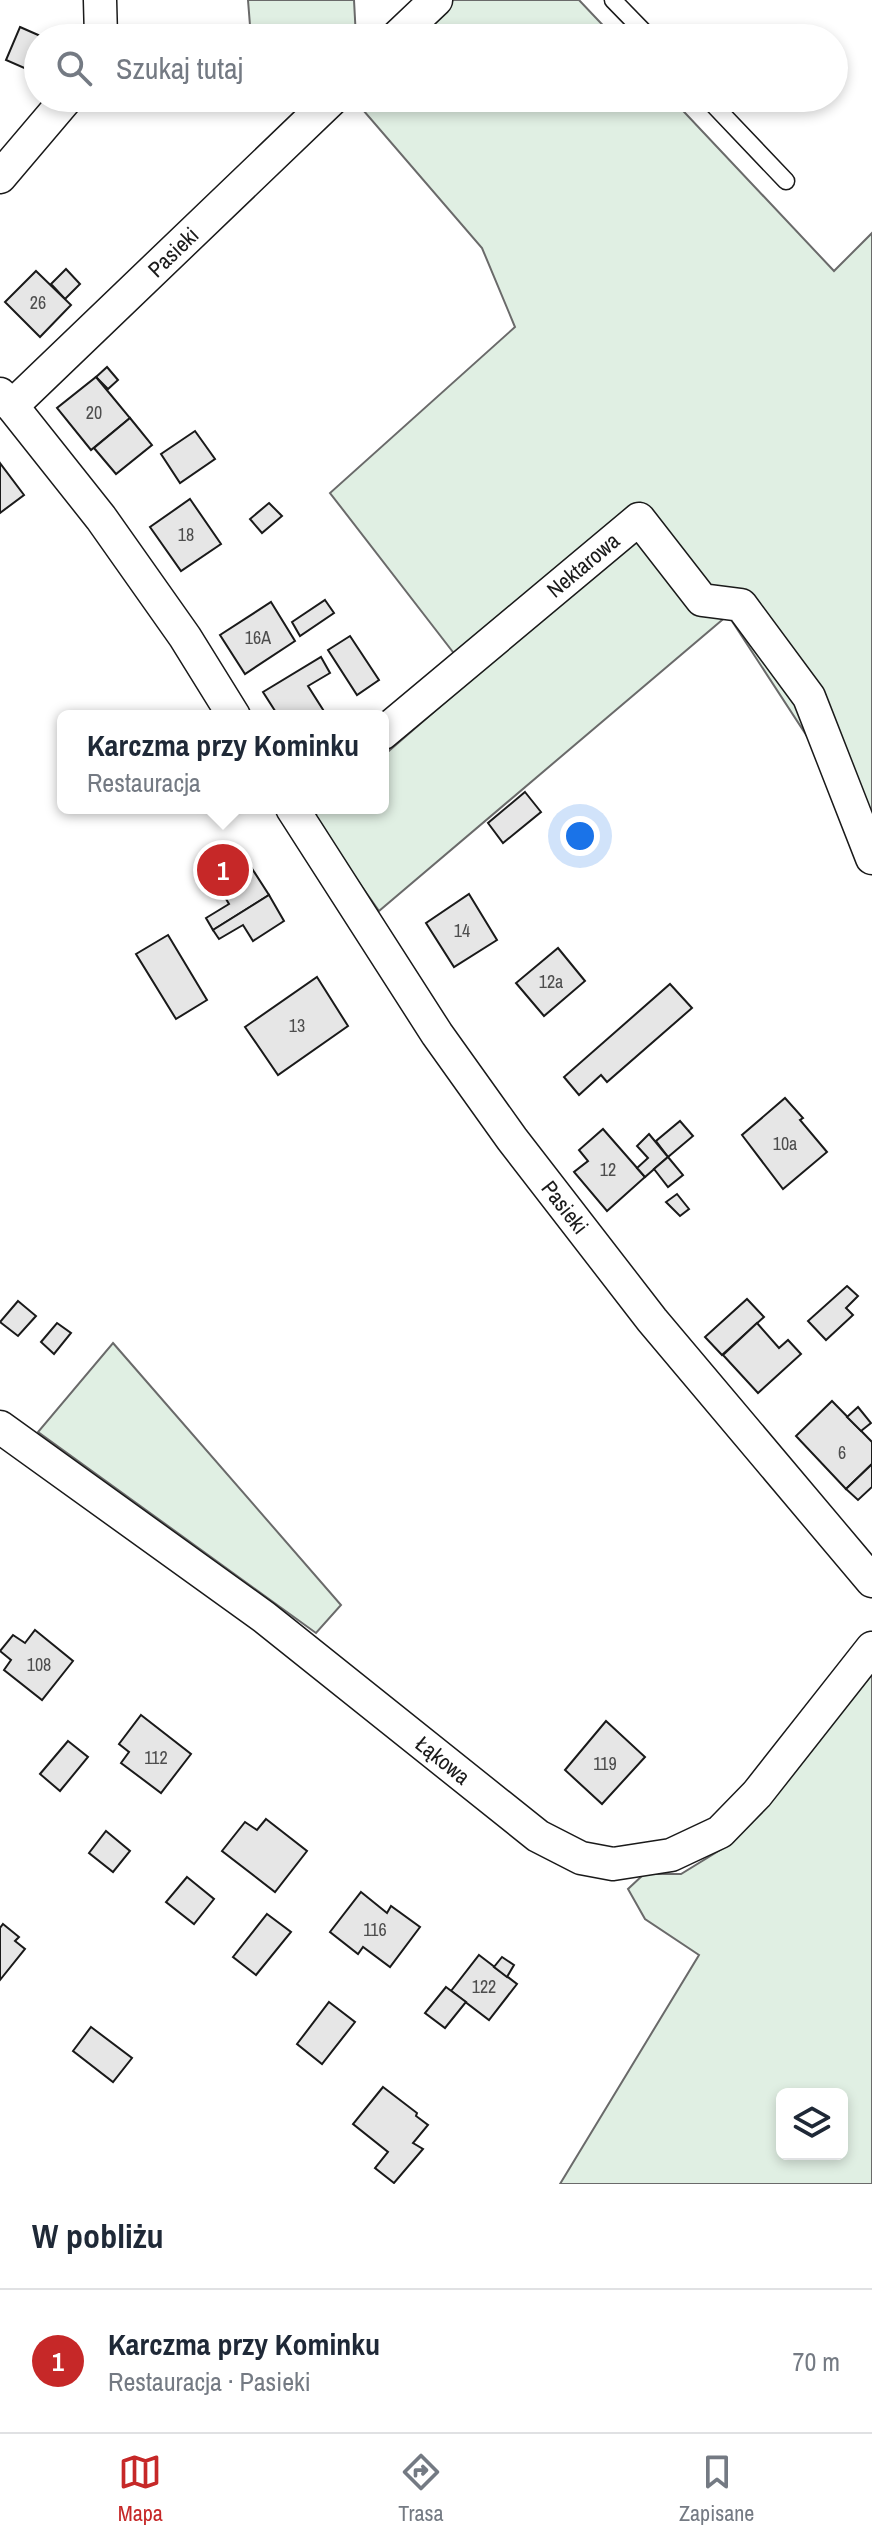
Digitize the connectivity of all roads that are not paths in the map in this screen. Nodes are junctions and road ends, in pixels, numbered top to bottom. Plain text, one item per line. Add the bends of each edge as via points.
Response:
1 (100, 0) edge
2 (436, 0) edge
3 (613, 0) edge
4 (101, 24) edge
5 (411, 24) edge
6 (636, 24) edge
7 (55, 112) edge
8 (318, 112) edge
9 (720, 112) edge
10 (0, 177) edge
11 (786, 181) dead end
12 (6, 400) edge
13 (230, 710) edge
14 (389, 728) edge
15 (297, 814) edge
16 (872, 858) edge
17 (0, 1427) edge
18 (872, 1581) edge
19 (872, 1648) edge

1 - 4 street
2 - 5 street
3 - 6 lane
7 - 10 street
8 - 12 street, Pasieki
9 - 11 lane
12 - 13 street, Pasieki via 101,518
14 - 16 street, Nektarowa via 639,519 702,600 741,605 809,697
15 - 18 street, Pasieki via 437,1034 512,1139 652,1320
17 - 19 street, Łąkowa via 264,1617 538,1836 581,1858 613,1864 671,1855 720,1832 757,1794

